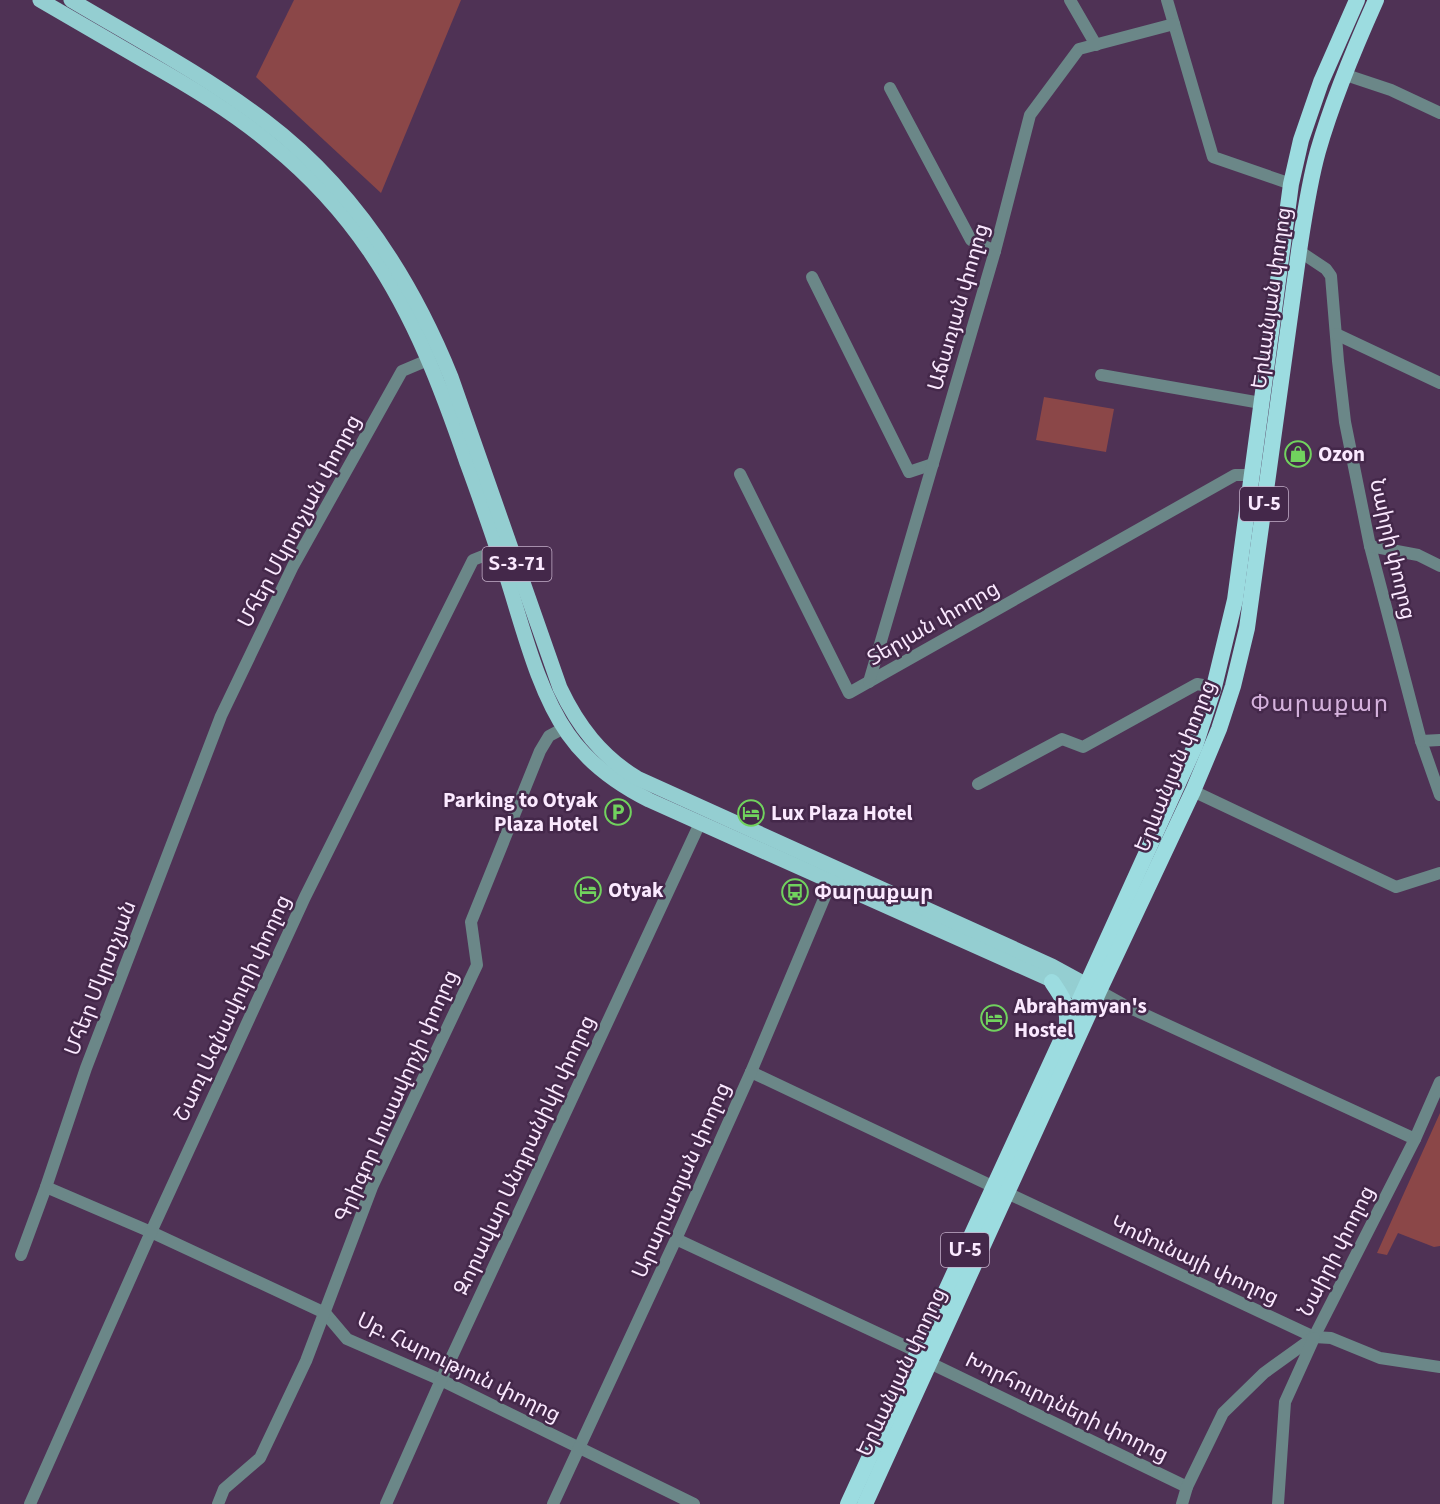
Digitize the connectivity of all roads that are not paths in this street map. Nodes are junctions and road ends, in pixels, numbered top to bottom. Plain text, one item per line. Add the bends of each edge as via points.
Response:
1 (40, 0) edge
2 (71, 0) edge
3 (1070, 0) edge
4 (1167, 0) edge
5 (1357, 0) edge
6 (1376, 0) edge
7 (1174, 24) junction
8 (1096, 45) junction
9 (1343, 74) junction
10 (890, 88) dead end
11 (1440, 113) edge
12 (1290, 184) junction
13 (996, 251) junction
14 (1299, 251) junction
15 (812, 277) dead end
16 (1336, 334) junction
17 (428, 360) junction
18 (1101, 375) dead end
19 (1440, 383) edge
20 (1261, 403) junction
21 (933, 464) junction
22 (740, 474) dead end
23 (1251, 475) junction
24 (1370, 546) junction
25 (498, 550) junction
26 (1440, 566) edge
27 (869, 682) junction
28 (1214, 687) junction
29 (221, 716) joint
30 (564, 728) junction
31 (1440, 740) edge
32 (1421, 741) junction
33 (978, 784) dead end
34 (1193, 791) junction
35 (1440, 795) edge
36 (700, 823) junction
37 (1440, 873) edge
38 (834, 875) junction
39 (1052, 982) junction
40 (1095, 994) junction
41 (1066, 1030) junction
42 (751, 1072) junction
43 (1440, 1082) edge
44 (1414, 1139) junction
45 (46, 1187) junction
46 (1000, 1190) junction
47 (152, 1232) junction
48 (676, 1239) junction
49 (21, 1255) dead end
50 (325, 1313) junction
51 (1314, 1337) junction
52 (924, 1357) junction
53 (1440, 1367) edge
54 (441, 1380) junction
55 (579, 1448) junction
56 (1187, 1487) junction
57 (30, 1504) edge
58 (218, 1504) edge
59 (386, 1504) edge
60 (553, 1504) edge
61 (694, 1504) edge
62 (848, 1504) edge
63 (865, 1504) edge
64 (1182, 1504) edge
65 (1278, 1504) edge

1 - 17 main road, Տ-3-71 via 213,102 291,160 371,253 409,316
2 - 38 main road, Տ-3-71 via 265,121 341,191 374,234 403,278 440,351 560,688 576,719 598,747 637,778
3 - 8 street
4 - 7 street
5 - 12 highway, Երևանյան փողոց / Մ-5 via 1321,82
6 - 9 highway, Երևանյան փողոց / Մ-5
7 - 8 street, Աճառյան փողոց
7 - 12 street via 1213,157
8 - 13 street, Աճառյան փողոց via 1079,49 1030,115
9 - 11 street via 1391,90
9 - 14 highway, Երևանյան փողոց / Մ-5 via 1318,152
10 - 13 street via 971,240
12 - 20 highway, Երևանյան փողոց / Մ-5
13 - 21 street, Աճառյան փողոց
14 - 16 street, Նաիրի փողոց via 1329,272
14 - 34 highway, Երևանյան փողոց / Մ-5 via 1247,628 1219,729
15 - 21 street via 909,472
16 - 19 street
16 - 24 street, Նաիրի փողոց via 1345,422
17 - 25 main road, Տ-3-71
17 - 29 street, Մհեր Մկրտչյան փողոց via 402,371 293,566
18 - 20 street
20 - 23 highway, Երևանյան փողոց / Մ-5
21 - 27 street, Աճառյան փողոց
22 - 27 street, Տերյան փողոց via 849,693
23 - 27 street, Տերյան փողոց via 1235,475
23 - 28 highway, Երևանյան փողոց / Մ-5 via 1235,600
24 - 26 street via 1418,555
24 - 32 street, Նաիրի փողոց
25 - 30 main road, Տ-3-71 via 550,704
25 - 47 street, Շառլ Ազնավուրի փողոց via 473,560 305,897
28 - 33 street via 1197,684 1083,747 1062,739
28 - 40 highway, Երևանյան փողոց / Մ-5 via 1195,746
29 - 45 street, Մհեր Մկրտչյան via 86,1068
30 - 36 main road, Տ-3-71 via 585,755 615,781
30 - 50 street, Գրիգոր Լուսավորչի փողոց via 549,736 540,751 471,922 477,965 372,1187
31 - 32 street
32 - 35 street, Նաիրի փողոց
34 - 37 street via 1396,887
34 - 40 highway, Երևանյան փողոց / Մ-5
36 - 38 main road, Տ-3-71
36 - 54 street, Զորավար Անդրանիկի փողոց
38 - 39 main road, Տ-3-71
38 - 40 main road, Տ-3-71 via 1052,966
38 - 42 street, Արարատյան փողոց
39 - 40 main road, Տ-3-71
39 - 41 highway via 1065,1002
40 - 41 highway, Երևանյան փողոց / Մ-5
40 - 44 street
40 - 46 highway, Երևանյան փողոց / Մ-5
41 - 46 highway, Երևանյան փողոց / Մ-5
42 - 46 street, Կոմունայի փողոց
42 - 48 street, Արարատյան փողոց
43 - 44 street, Նաիրի փողոց
44 - 51 street, Նաիրի փողոց
45 - 47 street, Սբ. Հարություն փողոց
45 - 49 street, Մհեր Մկրտչյան
46 - 51 street, Կոմունայի փողոց
46 - 52 highway, Երևանյան փողոց / Մ-5
47 - 50 street, Սբ. Հարություն փողոց
47 - 57 street, Շառլ Ազնավուրի փողոց
48 - 52 street, Խորհուրդների փողոց
48 - 55 street, Արարատյան փողոց
50 - 54 street, Սբ. Հարություն փողոց via 347,1339
50 - 58 street, Գրիգոր Լուսավորչի փողոց via 260,1458 224,1489
51 - 53 street, Կոմունայի փողոց via 1331,1338 1380,1358
51 - 56 street, Նաիրի փողոց via 1264,1373 1223,1413
51 - 65 street via 1285,1402
52 - 56 street, Խորհուրդների փողոց
52 - 62 highway, Երևանյան փողոց / Մ-5
52 - 63 highway, Երևանյան փողոց / Մ-5
54 - 55 street, Սբ. Հարություն փողոց
54 - 59 street, Զորավար Անդրանիկի փողոց
55 - 60 street, Արարատյան փողոց
55 - 61 street, Սբ. Հարություն փողոց
56 - 64 street, Նաիրի փողոց

